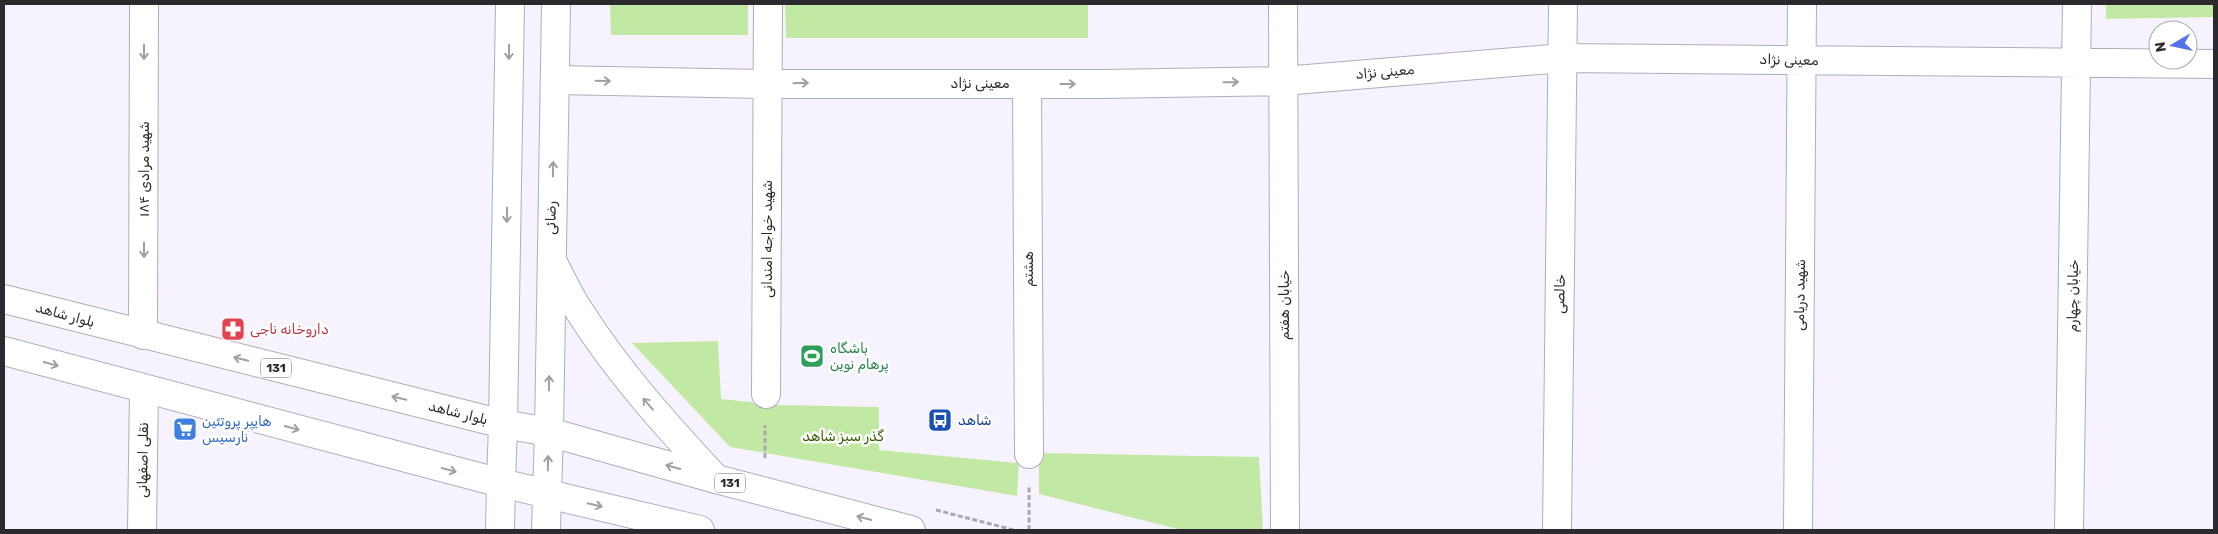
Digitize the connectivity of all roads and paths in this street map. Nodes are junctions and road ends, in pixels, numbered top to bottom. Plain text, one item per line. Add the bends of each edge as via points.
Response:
1 (144, 4) edge
2 (510, 4) edge
3 (556, 4) edge
4 (768, 4) edge
5 (1283, 4) edge
6 (1563, 4) edge
7 (1802, 4) edge
8 (2077, 4) edge
9 (1563, 58) junction
10 (1802, 60) junction
11 (2077, 62) junction
12 (2214, 64) edge
13 (555, 80) junction
14 (1283, 81) junction
15 (768, 84) junction
16 (1027, 84) junction
17 (550, 258) junction
18 (4, 299) edge
19 (144, 335) junction
20 (4, 351) edge
21 (144, 389) junction
22 (766, 394) joint
23 (503, 424) junction
24 (549, 432) junction
25 (1029, 454) joint
26 (765, 468) dead end
27 (716, 479) junction
28 (501, 484) junction
29 (547, 494) junction
30 (142, 530) edge
31 (500, 530) edge
32 (546, 530) edge
33 (700, 530) edge
34 (911, 530) edge
35 (1028, 530) edge
36 (1285, 530) edge
37 (1557, 530) edge
38 (1798, 530) edge
39 (2069, 530) edge

1 -> 19 street, شهید مرادی ۱۸۴
2 -> 23 street
3 - 13 street, رضائی
4 - 15 street, شهید خواجه امندانی
5 - 14 street, خیابان هفتم
6 - 9 street, خالصی
7 - 10 street, شهید دریامی
8 - 11 street, خیابان چهارم
9 - 10 street, معینی نژاد
9 - 14 street, معینی نژاد
9 - 37 street, خالصی
10 - 11 street, معینی نژاد
10 - 38 street, شهید دریامی
11 - 12 street, معینی نژاد
11 - 39 street, خیابان چهارم
13 -> 15 street, معینی نژاد
17 -> 13 street, رضائی
16 -> 14 street, معینی نژاد
14 - 36 street, خیابان هفتم
15 -> 16 street, معینی نژاد
15 - 22 street, شهید خواجه امندانی
16 - 25 street, هشتم
24 -> 17 street, رضائی
27 -> 17 street via 643,398 609,354 577,308
18 - 19 street, بلوار شاهد / 131
23 -> 19 street, بلوار شاهد / 131
20 -> 21 street
21 -> 28 street
21 - 30 street, نقلی اصفهانی
22 - 26 path
23 - 24 street, بلوار شاهد / 131
23 - 28 street
27 -> 24 street, بلوار شاهد / 131
29 -> 24 street, رضائی
25 - 35 path
34 -> 27 street, بلوار شاهد / 131
28 - 29 street
28 - 31 street
29 - 32 street, رضائی
29 -> 33 street

